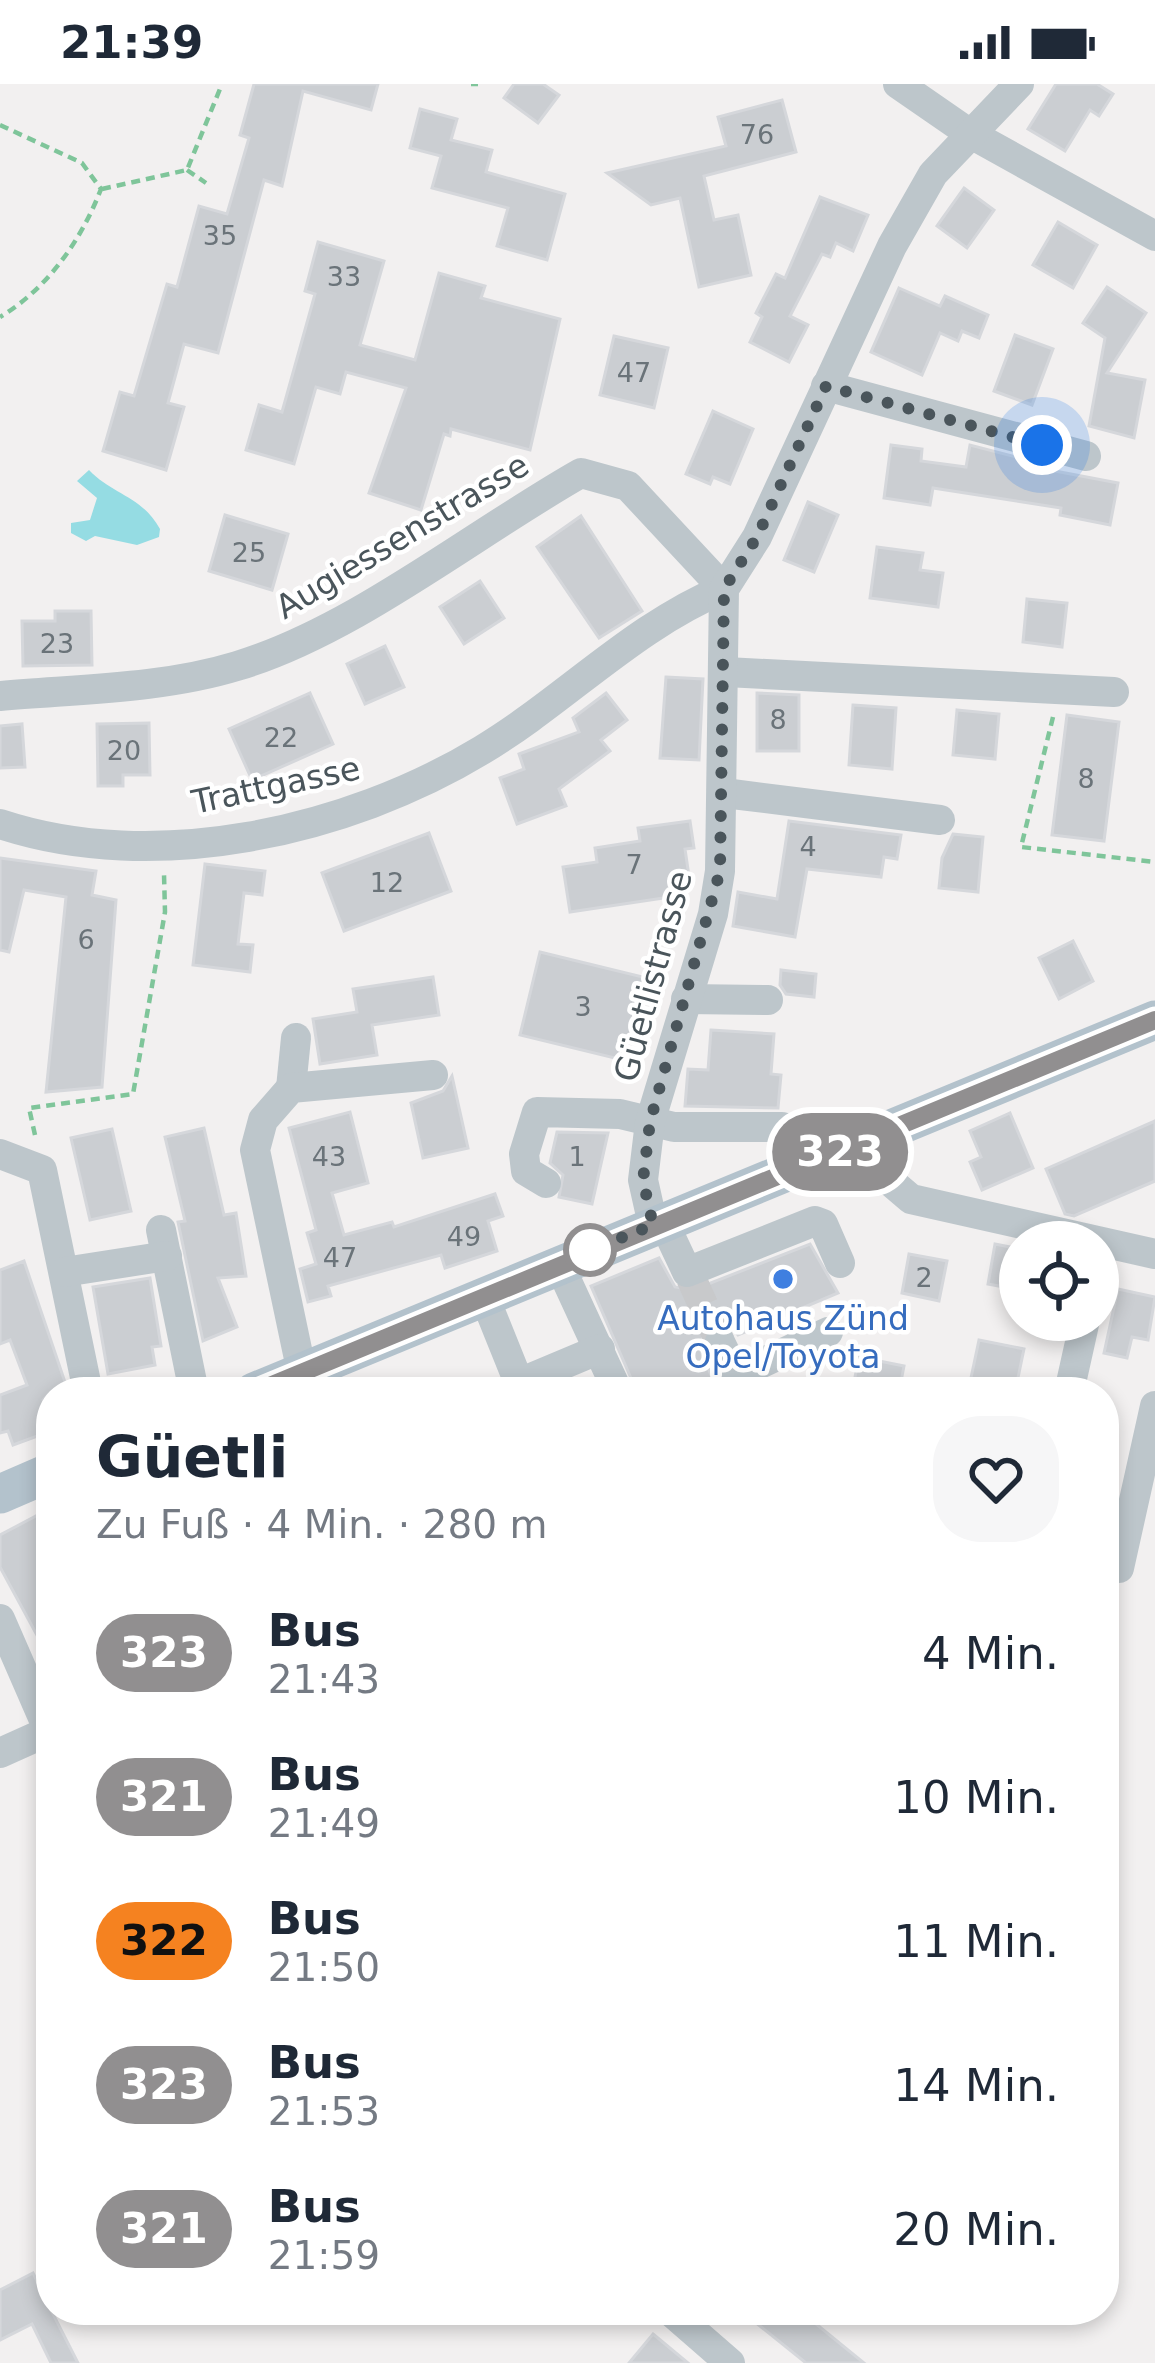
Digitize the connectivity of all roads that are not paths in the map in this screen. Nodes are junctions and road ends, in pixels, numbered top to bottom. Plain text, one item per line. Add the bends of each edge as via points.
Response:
1 (898, 84) edge
2 (1019, 84) edge
3 (969, 133) junction
4 (1155, 236) edge
5 (826, 386) junction
6 (1086, 456) dead end
7 (724, 589) junction
8 (726, 672) junction
9 (1114, 692) dead end
10 (0, 696) edge
11 (724, 793) junction
12 (940, 820) dead end
13 (0, 824) edge
14 (686, 999) junction
15 (768, 1000) dead end
16 (1155, 1020) edge
17 (296, 1038) dead end
18 (433, 1076) dead end
19 (291, 1088) junction
20 (650, 1122) junction
21 (782, 1127) dead end
22 (865, 1142) junction
23 (0, 1154) edge
24 (546, 1183) dead end
25 (658, 1223) junction
26 (999, 1223) edge
27 (1119, 1253) edge
28 (1155, 1254) edge
29 (840, 1263) dead end
30 (559, 1264) junction
31 (64, 1272) junction
32 (484, 1296) junction
33 (828, 1331) dead end
34 (1080, 1341) edge
35 (720, 1342) tunnel mouth
36 (600, 1349) junction
37 (85, 1377) edge
38 (191, 1377) edge
39 (275, 1377) edge
40 (295, 1377) edge
41 (517, 1377) edge
42 (533, 1377) edge
43 (612, 1377) edge
44 (736, 1377) edge
45 (749, 1377) edge
46 (1072, 1377) edge
47 (1155, 1406) edge
48 (36, 1478) edge
49 (0, 1493) edge
50 (1119, 1568) dead end
51 (0, 1619) edge
52 (36, 1701) edge
53 (36, 1739) edge
54 (0, 1754) edge
55 (686, 2325) edge
56 (730, 2363) edge

1 - 3 street
2 - 3 street
3 - 4 street
3 - 5 street via 892,246
5 - 6 street
5 - 7 street via 757,537
7 - 8 street, Güetlistrasse
7 - 10 street, Augiessenstrasse via 628,486 581,473 330,626 257,659 189,676
7 - 13 street, Trattgasse via 684,605 483,749 398,795 322,820 163,844 81,841
8 - 9 street
8 - 11 street, Güetlistrasse
11 - 12 street
11 - 14 street, Güetlistrasse via 716,892
14 - 15 street
14 - 20 street, Güetlistrasse
16 - 22 main road
17 - 19 street
18 - 19 street
19 - 39 street via 263,1120 255,1150
20 - 21 street
20 - 24 street via 536,1112 526,1172
20 - 25 street, Güetlistrasse via 643,1180
22 - 25 main road
22 - 26 street via 884,1176 911,1198
23 - 31 street via 42,1170
25 - 29 street, Güetlistrasse via 689,1275 815,1221 824,1224
25 - 30 main road
27 - 28 street
30 - 32 main road
30 - 36 street
31 - 37 street
31 - 38 street via 164,1243
32 - 40 main road
32 - 41 street
33 - 45 street
34 - 46 street
35 - 44 street
36 - 42 street
36 - 43 street
47 - 50 street
48 - 49 main road
51 - 52 street
53 - 54 street
55 - 56 street

